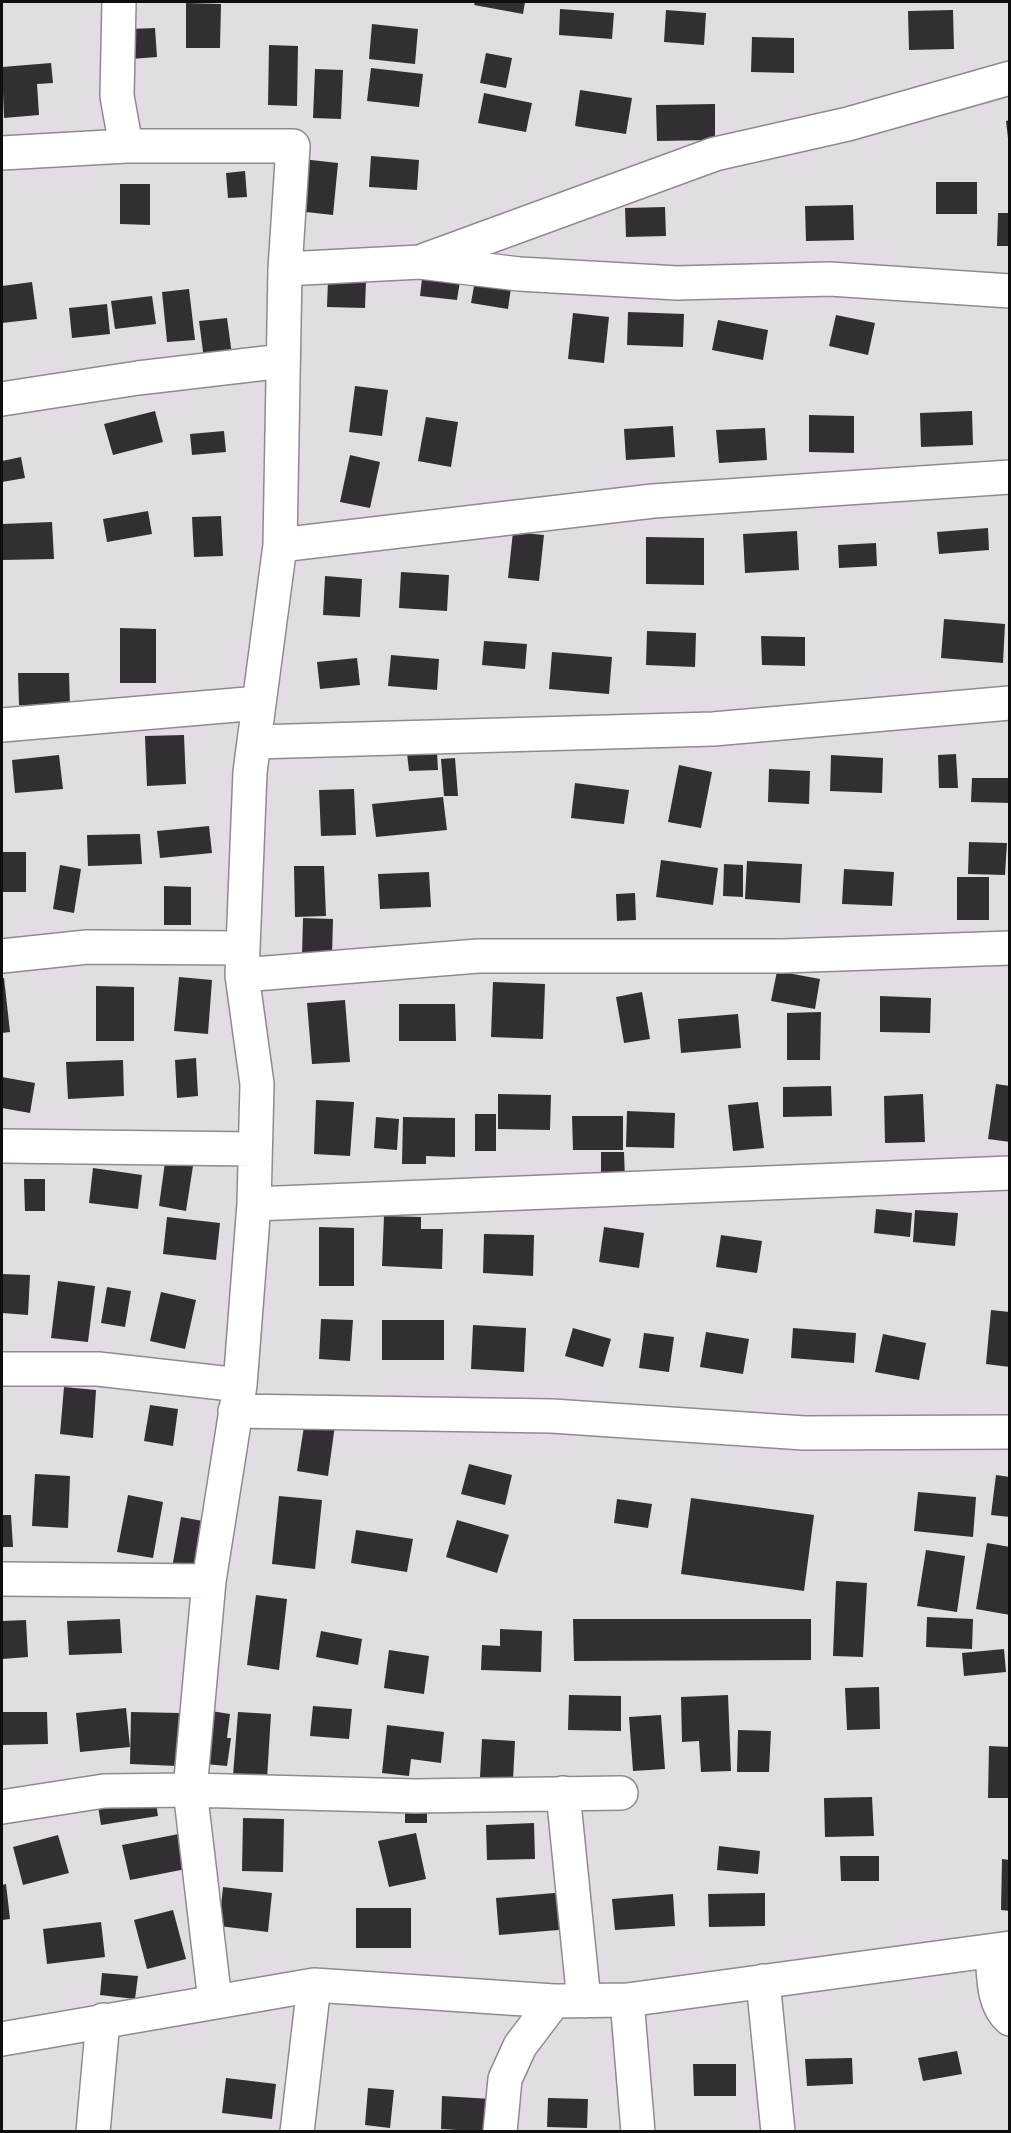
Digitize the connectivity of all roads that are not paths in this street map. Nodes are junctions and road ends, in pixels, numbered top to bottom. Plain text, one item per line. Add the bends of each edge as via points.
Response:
1 (119, 2) edge
2 (1010, 78) edge
3 (126, 146) junction
4 (2, 153) edge
5 (420, 262) junction
6 (285, 268) junction
7 (1010, 291) edge
8 (283, 360) junction
9 (2, 399) edge
10 (1010, 477) edge
11 (280, 545) junction
12 (259, 703) junction
13 (1010, 703) edge
14 (2, 725) edge
15 (255, 741) junction
16 (1010, 948) edge
17 (2, 956) edge
18 (242, 961) junction
19 (2, 1146) edge
20 (254, 1149) junction
21 (1010, 1173) edge
22 (254, 1204) junction
23 (2, 1369) edge
24 (238, 1398) junction
25 (1010, 1432) edge
26 (2, 1580) edge
27 (209, 1581) junction
28 (190, 1790) junction
29 (563, 1793) junction
30 (621, 1793) dead end
31 (2, 1807) edge
32 (1001, 1950) edge
33 (763, 1980) junction
34 (314, 1984) junction
35 (627, 2000) junction
36 (215, 2001) junction
37 (569, 2001) junction
38 (1010, 2019) edge
39 (103, 2020) junction
40 (2, 2039) edge
41 (93, 2132) edge
42 (297, 2132) edge
43 (500, 2132) edge
44 (638, 2132) edge
45 (778, 2132) edge

1 - 3 street via 117,96
2 - 5 street via 848,124 715,154
3 - 4 street
3 - 6 street via 293,146
5 - 6 street
5 - 7 street via 519,274 654,281 830,279
6 - 8 street
8 - 9 street
8 - 11 street
10 - 11 street via 653,501
11 - 12 street
12 - 14 street
12 - 15 street
13 - 15 street via 712,729
15 - 18 street via 250,772
16 - 18 street via 783,956
17 - 18 street via 87,947
18 - 20 street via 257,1084
19 - 20 street
20 - 22 street
21 - 22 street
22 - 24 street
23 - 24 street via 98,1370
24 - 25 street via 804,1433
24 - 27 street
26 - 27 street
27 - 28 street
28 - 29 street via 415,1796
28 - 31 street via 104,1791
28 - 36 street
29 - 30 street
29 - 37 street
32 - 33 street
32 - 38 street via 995,1991
33 - 35 street
33 - 45 street
34 - 36 street
34 - 37 street
34 - 42 street
35 - 37 street
35 - 44 street
36 - 39 street
37 - 43 street via 520,2046 506,2079
39 - 40 street
39 - 41 street

